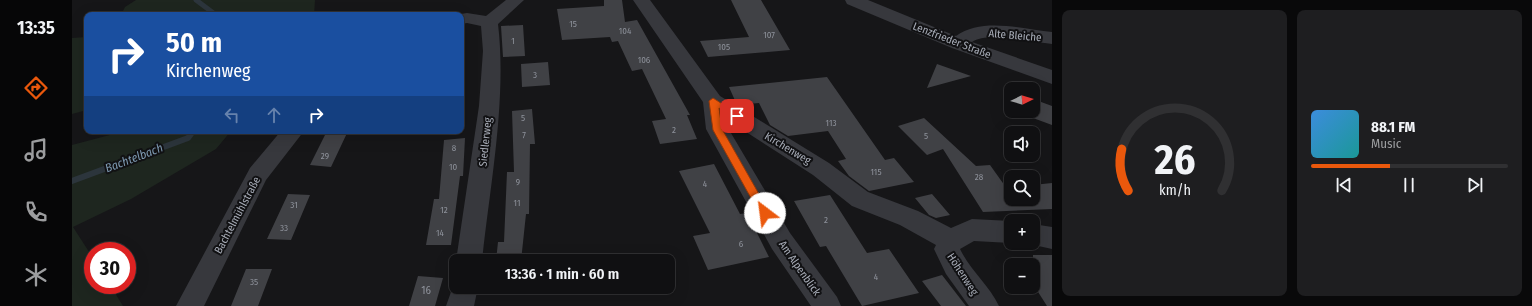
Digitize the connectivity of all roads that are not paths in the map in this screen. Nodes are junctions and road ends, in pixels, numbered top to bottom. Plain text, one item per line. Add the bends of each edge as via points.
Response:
1 (516, 0) edge
2 (641, 0) edge
3 (853, 0) edge
4 (464, 18) edge
5 (489, 22) junction
6 (1052, 38) edge
7 (958, 44) junction
8 (1052, 77) edge
9 (713, 101) junction
10 (291, 134) edge
11 (1004, 232) edge
12 (1040, 236) edge
13 (1052, 238) edge
14 (950, 240) junction
15 (470, 254) edge
16 (463, 294) edge
17 (190, 306) edge
18 (460, 306) edge
19 (827, 306) edge
20 (985, 306) edge

1 - 5 street
2 - 9 street, Kirchenweg
3 - 7 street, Lenzfrieder Straße
4 - 5 street
5 - 15 street, Siedlerweg via 492,51 489,106
6 - 7 street, Alte Bleiche via 988,31 971,34
7 - 8 street, Lenzfrieder Straße
9 - 14 street, Kirchenweg via 821,168 860,199 908,218
9 - 19 street, Am Alpenblick via 717,130 781,241
10 - 17 street, Bachtelmühlstraße via 258,174
11 - 14 street via 972,230
12 - 13 street
14 - 20 street, Höhenweg via 947,249 955,266
16 - 18 street

